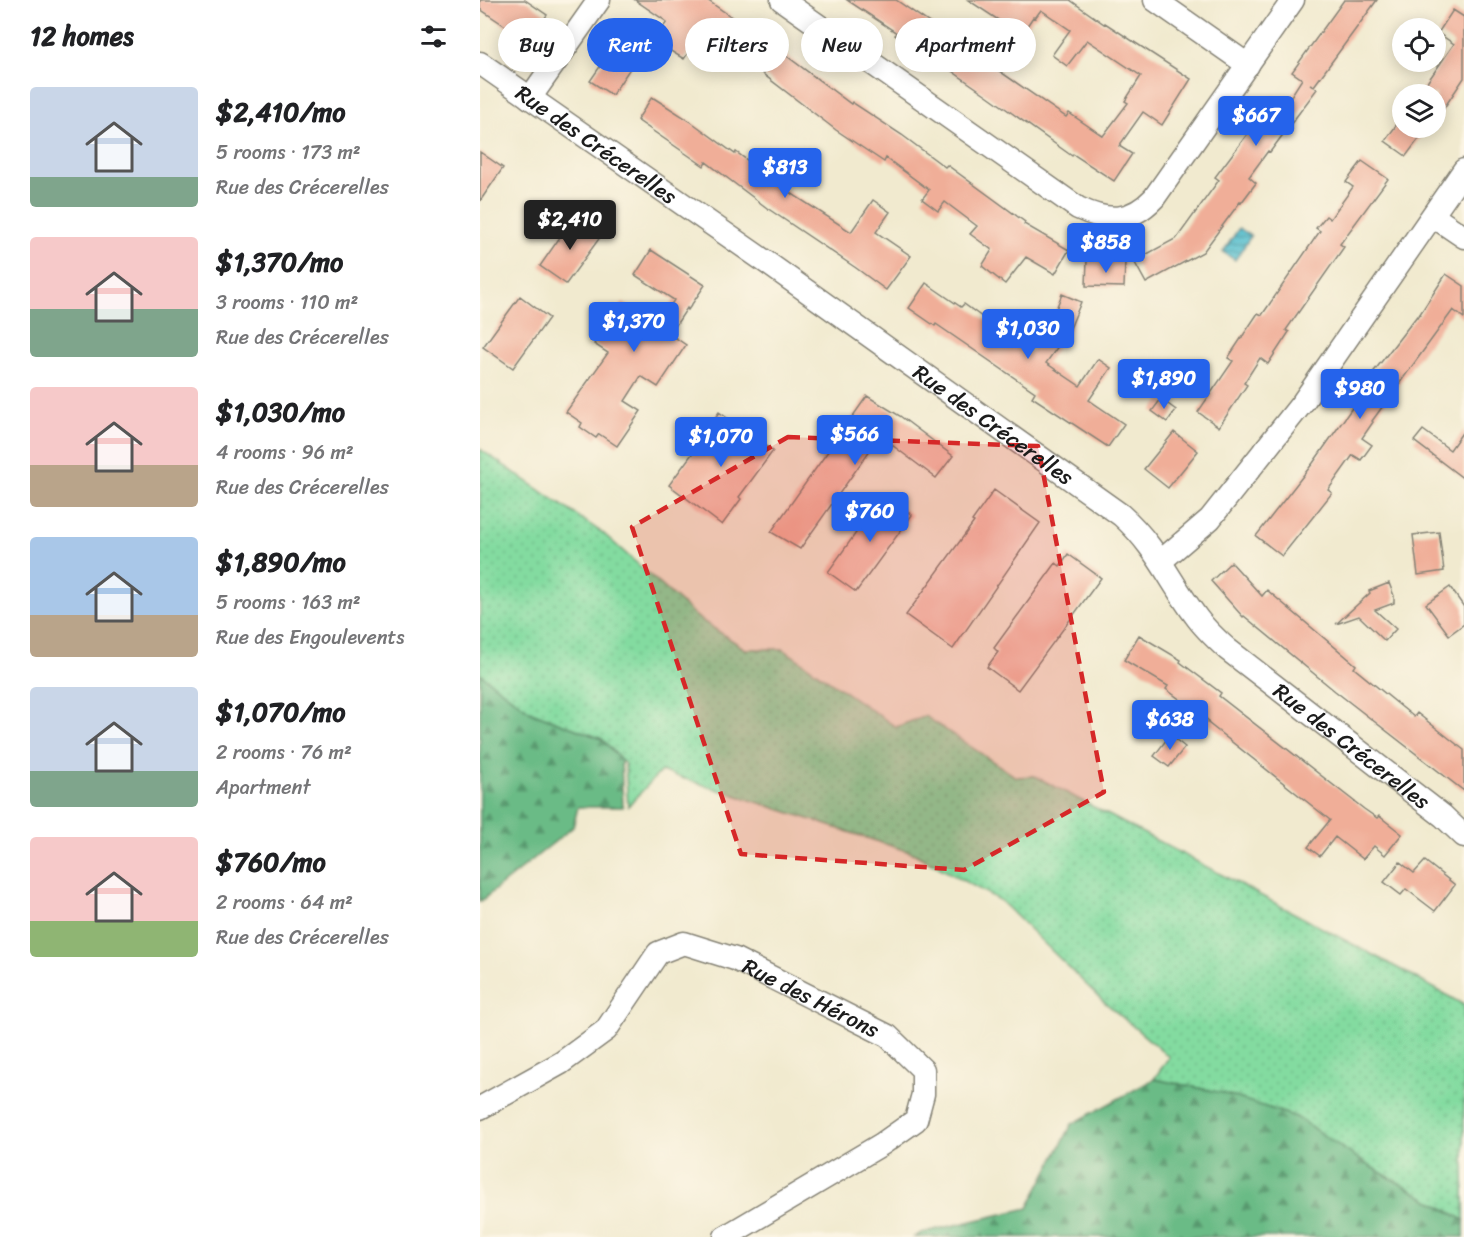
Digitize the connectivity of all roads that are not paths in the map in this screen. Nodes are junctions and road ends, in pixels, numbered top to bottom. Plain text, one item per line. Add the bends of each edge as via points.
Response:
1 (599, 0) edge
2 (782, 0) edge
3 (1155, 0) edge
4 (1293, 0) edge
5 (480, 63) edge
6 (1248, 65) junction
7 (530, 98) junction
8 (1464, 170) edge
9 (1433, 216) junction
10 (1464, 237) edge
11 (1161, 561) junction
12 (1464, 836) edge
13 (480, 1108) edge
14 (725, 1237) edge

1 - 7 street
2 - 6 street via 1078,208 1100,217 1122,218 1154,198
3 - 6 street
4 - 6 street
5 - 7 street, Rue des Crécerelles
7 - 11 street, Rue des Crécerelles via 1104,502 1137,529
8 - 9 street
9 - 10 street
9 - 11 street via 1287,424 1210,519
11 - 12 street, Rue des Crécerelles via 1208,632
13 - 14 street, Rue des Hérons via 561,1063 606,1030 658,953 684,943 735,960 888,1036 923,1070 923,1094 916,1120

